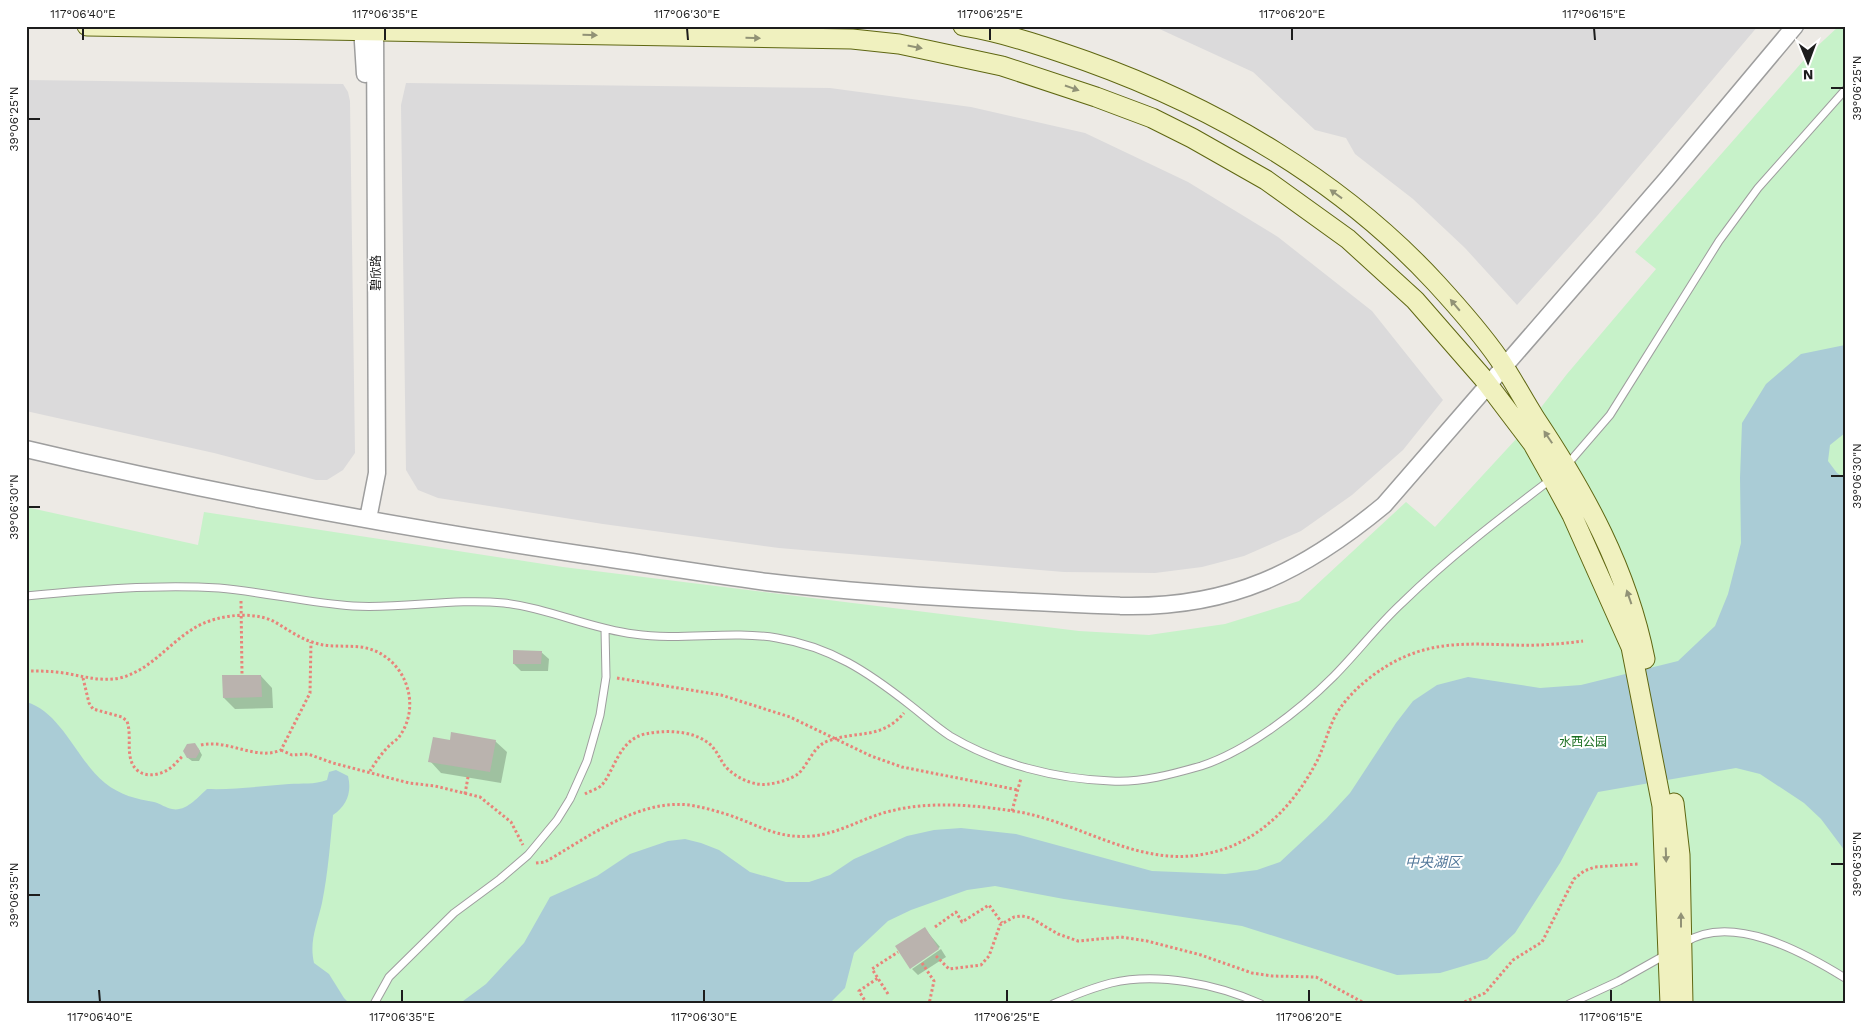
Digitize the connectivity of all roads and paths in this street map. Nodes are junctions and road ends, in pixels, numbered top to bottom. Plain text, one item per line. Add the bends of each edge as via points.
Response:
1 (87, 26) edge
2 (963, 26) edge
3 (1783, 26) edge
4 (1795, 26) edge
5 (369, 29) edge
6 (1845, 90) edge
7 (1502, 363) junction
8 (1486, 382) junction
9 (26, 440) edge
10 (26, 449) edge
11 (1567, 465) junction
12 (1552, 478) junction
13 (365, 515) junction
14 (240, 592) junction
15 (26, 596) edge
16 (241, 616) junction
17 (605, 629) junction
18 (311, 642) junction
19 (1636, 646) junction
20 (26, 671) edge
21 (242, 675) dead end
22 (606, 677) junction
23 (83, 678) junction
24 (908, 703) junction
25 (835, 739) junction
26 (200, 745) dead end
27 (280, 750) junction
28 (183, 756) dead end
29 (1025, 767) junction
30 (370, 771) junction
31 (468, 777) dead end
32 (1018, 790) junction
33 (465, 794) junction
34 (570, 799) junction
35 (1012, 811) dead end
36 (528, 855) junction
37 (1638, 864) dead end
38 (1002, 923) junction
39 (935, 927) dead end
40 (1674, 949) junction
41 (898, 952) dead end
42 (936, 956) dead end
43 (922, 963) dead end
44 (878, 978) junction
45 (1845, 978) edge
46 (888, 994) dead end
47 (374, 1004) edge
48 (867, 1004) edge
49 (929, 1004) edge
50 (1053, 1004) edge
51 (1261, 1004) edge
52 (1366, 1004) edge
53 (1460, 1004) edge
54 (1569, 1004) edge
55 (1670, 1004) edge
56 (1683, 1004) edge

1 - 5 main road
7 -> 2 main road via 1436,283 1396,243 1341,197 1252,137 1203,110 1125,75 1012,37
3 - 7 street
4 - 7 street via 1666,180
5 -> 8 main road via 852,39 947,53 1053,81 1152,118 1266,180 1348,239 1383,269 1415,300
5 - 13 street, 碧欣路 via 366,97 368,472
6 - 11 lane via 1764,181 1724,234 1610,414
7 - 8 street
11 -> 7 main road
8 - 12 main road via 1533,444
8 - 13 street via 1388,487 1343,527 1288,562 1254,577 1184,595 1148,599 1103,598 836,582
9 - 13 street
10 - 13 street via 159,480
11 - 12 lane
19 -> 11 main road via 1632,603 1608,542
12 - 19 main road
12 - 29 lane via 1470,542 1400,605 1330,680 1253,741 1207,764 1153,777 1114,782
14 - 15 lane via 222,588 137,588
14 - 16 path
14 - 17 lane via 357,606 501,603 533,607
16 - 18 path via 273,621
16 - 21 path
16 - 23 path via 216,618 184,633 137,672 120,678
17 - 22 lane
17 - 24 lane via 659,636 735,634 787,640 843,658
18 - 27 path via 310,694
18 - 30 path via 362,647 374,652 394,664 408,685 410,712 406,723 399,738 390,744
19 - 40 main road via 1668,804
20 - 23 path via 49,671
22 - 25 path via 722,695 790,717
22 - 34 lane via 600,715 587,761
23 - 28 path via 88,703 93,709 122,717 127,722 130,757 138,772 162,773
24 - 25 path via 904,714 891,726 868,735 847,735
24 - 29 lane via 949,735 990,756
25 - 32 path via 902,767
25 - 34 path via 814,752 798,774 768,785 738,776 726,766 718,752 692,734 669,731 643,734 618,755 601,785
26 - 27 path via 225,744 271,754
27 - 30 path
29 - 32 path
30 - 33 path
31 - 33 path
32 - 35 path
33 - 36 path via 480,798 511,822
34 - 36 lane
36 - 47 lane via 454,912 389,976
37 - 53 path via 1595,867 1584,871 1574,879 1542,942 1513,960 1485,993
38 - 39 path via 989,905 962,922 956,912
38 - 42 path via 996,930 990,956 981,965 949,969
38 - 52 path via 1022,916 1070,939 1085,941 1121,937 1201,954 1252,973 1316,977
40 - 45 lane via 1697,934 1734,932 1786,945
40 - 54 lane via 1619,981
40 - 55 main road
40 - 56 main road
41 - 44 path via 872,969
43 - 49 path via 934,981
44 - 46 path
44 - 48 path via 859,991
50 - 51 lane via 1112,983 1150,980 1186,982

